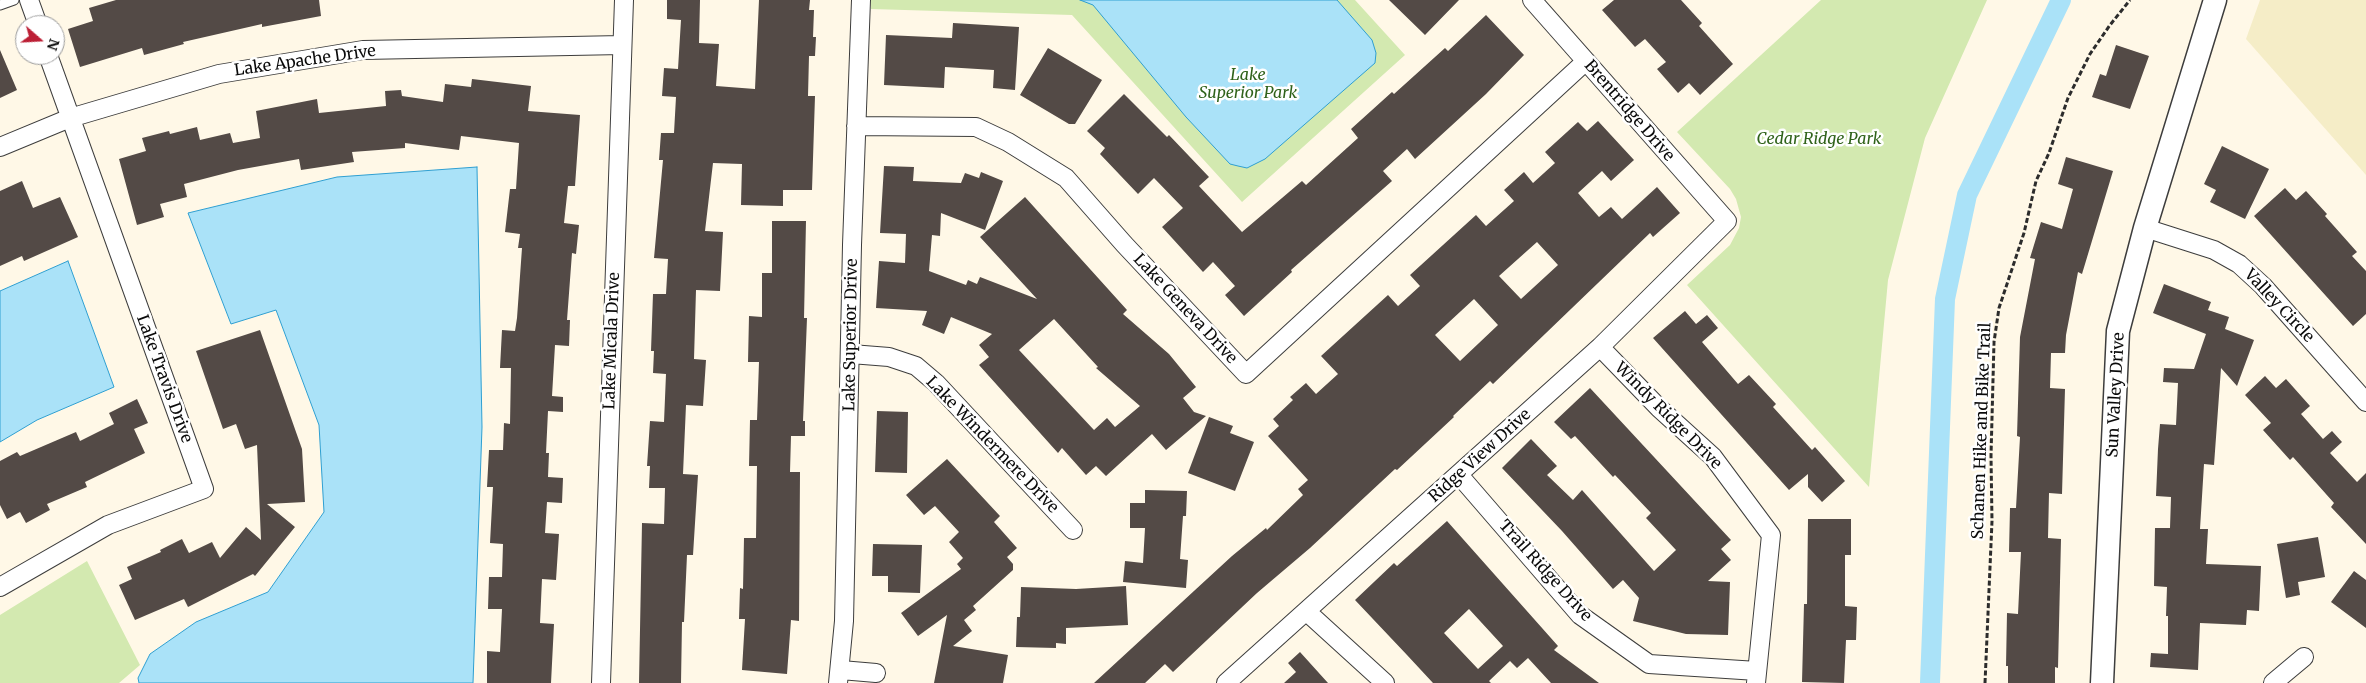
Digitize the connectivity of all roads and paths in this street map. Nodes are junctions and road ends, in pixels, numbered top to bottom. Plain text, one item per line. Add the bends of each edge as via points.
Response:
1 (14, 0) edge
2 (29, 0) edge
3 (624, 0) edge
4 (861, 0) edge
5 (1532, 0) edge
6 (2130, 0) edge
7 (2215, 0) edge
8 (0, 5) edge
9 (34, 15) edge
10 (622, 45) junction
11 (1586, 61) junction
12 (51, 65) edge
13 (70, 118) junction
14 (856, 126) junction
15 (0, 147) edge
16 (1726, 221) joint
17 (2145, 228) junction
18 (1600, 347) junction
19 (851, 354) junction
20 (2366, 402) edge
21 (1458, 475) junction
22 (1073, 530) dead end
23 (0, 586) edge
24 (1306, 611) junction
25 (2304, 657) dead end
26 (876, 673) dead end
27 (839, 676) edge
28 (1756, 677) edge
29 (601, 683) edge
30 (1226, 683) edge
31 (1385, 683) edge
32 (1985, 683) edge
33 (2102, 683) edge
34 (2273, 683) edge

1 - 8 lane
2 - 9 street
3 - 10 street, Lake Micala Drive
4 - 14 street, Lake Superior Drive
5 - 11 street, Brentridge Drive
6 - 32 path, Schanen Hike and Bike Trail via 2090,54 2068,98 2036,181 2024,233 1999,308 1990,456 1992,521
7 - 17 street, Sun Valley Drive
10 - 13 street, Lake Apache Drive via 363,50 219,74
10 - 29 street, Lake Micala Drive
11 - 14 street, Lake Geneva Drive via 1246,374 1066,178 1008,142 976,127
11 - 16 street, Brentridge Drive
12 - 13 street, Lake Travis Drive
13 - 15 street, Lake Apache Drive
13 - 23 street, Lake Travis Drive via 204,489 108,525
14 - 19 street, Lake Superior Drive
16 - 18 street, Ridge View Drive
17 - 20 street, Valley Circle via 2214,250 2239,264 2263,286
17 - 33 street, Sun Valley Drive via 2118,331
18 - 21 street, Ridge View Drive
18 - 28 street, Windy Ridge Drive via 1659,408 1713,457 1771,535
19 - 22 street, Lake Windermere Drive via 888,357 916,366 936,383
19 - 27 street, Lake Superior Drive
21 - 24 street, Ridge View Drive
21 - 28 street, Trail Ridge Drive via 1580,615 1649,664
24 - 30 street, Ridge View Drive
24 - 31 street
25 - 34 street
26 - 27 street, Lake Superior Drive

